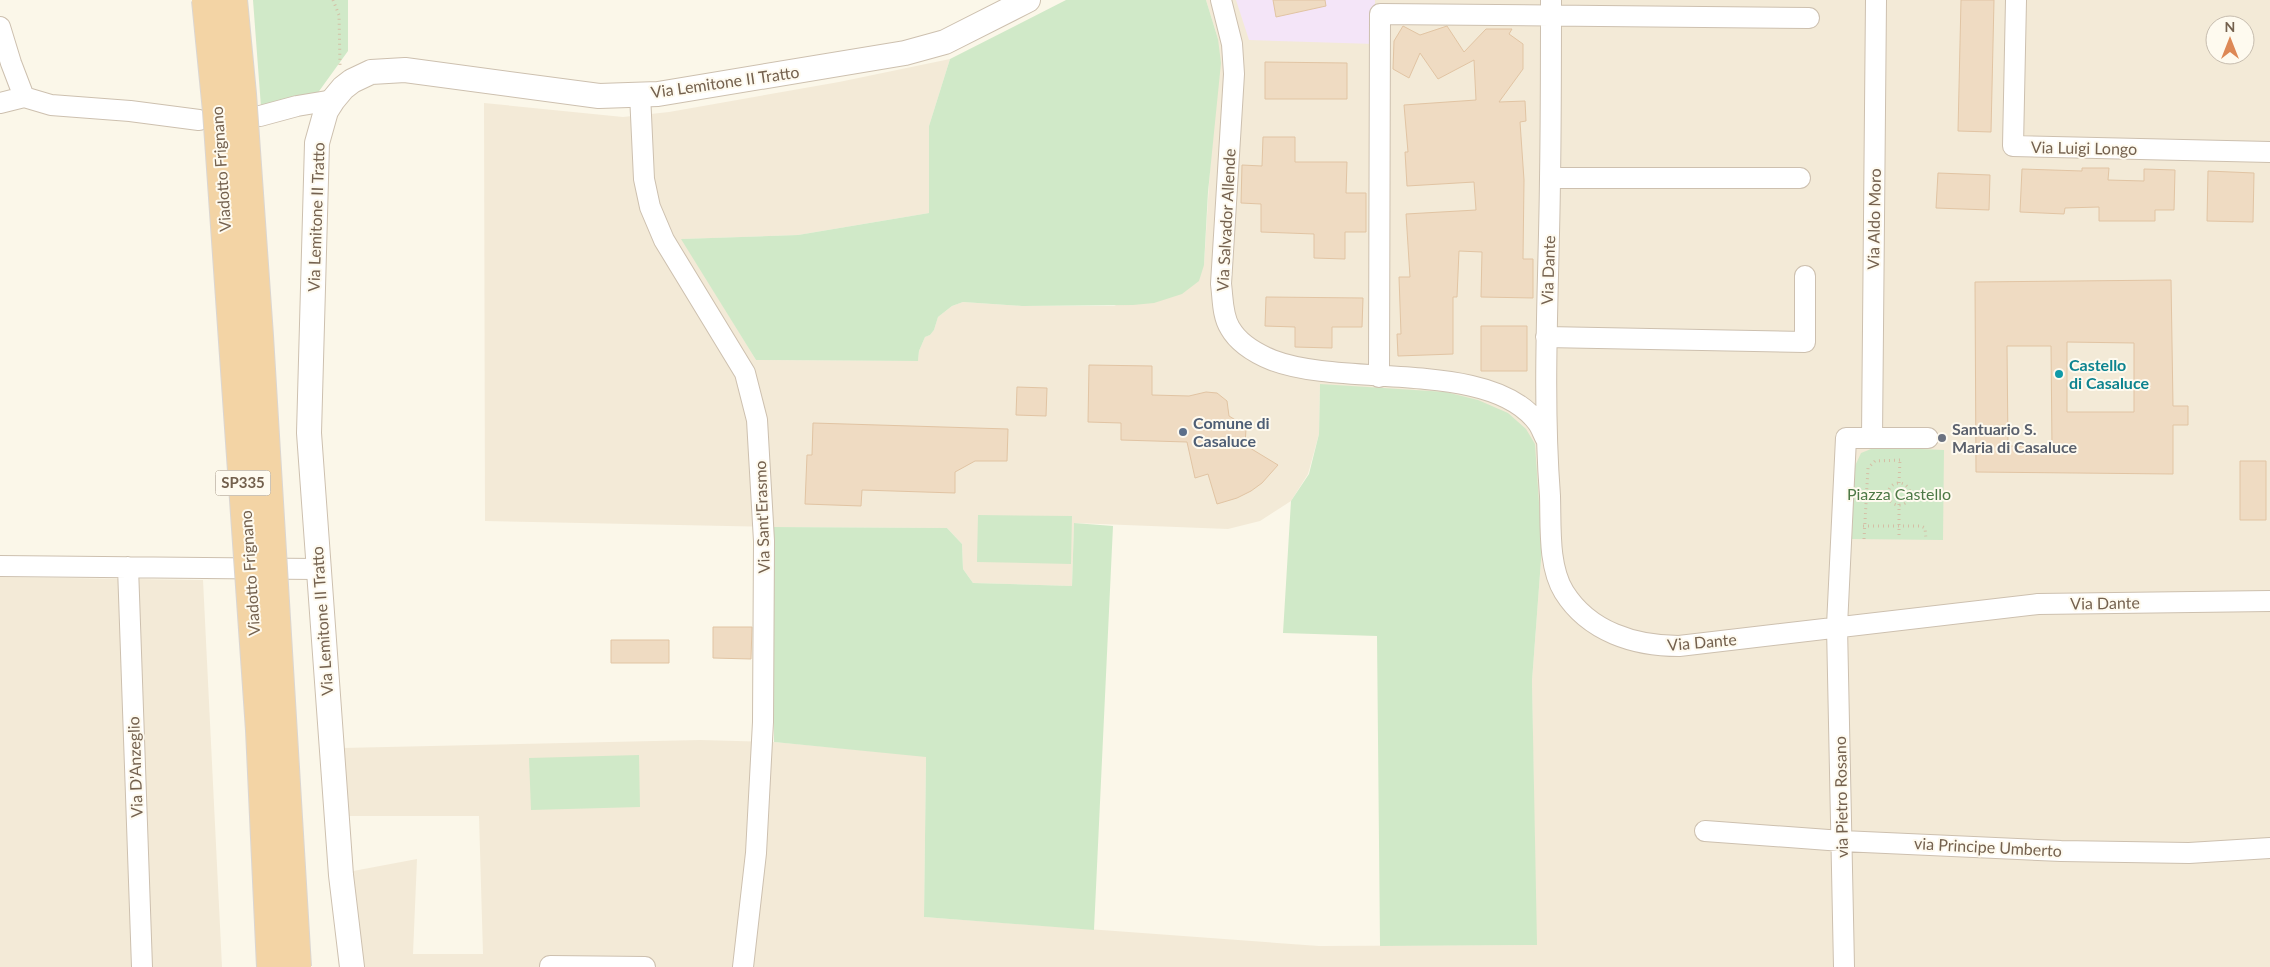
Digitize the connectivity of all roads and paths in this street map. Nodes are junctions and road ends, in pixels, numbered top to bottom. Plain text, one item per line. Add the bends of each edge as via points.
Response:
1 (206, 0) edge
2 (233, 0) edge
3 (332, 0) edge
4 (1028, 0) edge
5 (1221, 0) edge
6 (1876, 0) edge
7 (2016, 0) edge
8 (1551, 8) edge
9 (1809, 18) dead end
10 (0, 27) edge
11 (338, 94) junction
12 (640, 94) junction
13 (24, 97) junction
14 (0, 103) edge
15 (260, 116) dead end
16 (199, 120) dead end
17 (2270, 152) edge
18 (1550, 178) junction
19 (1800, 178) dead end
20 (1805, 276) dead end
21 (1546, 337) junction
22 (1379, 377) junction
23 (1872, 438) junction
24 (1928, 438) dead end
25 (1546, 440) junction
26 (1900, 454) dead end
27 (1900, 460) junction
28 (1899, 483) junction
29 (1860, 494) dead end
30 (1866, 494) junction
31 (1888, 494) junction
32 (1899, 504) junction
33 (1858, 526) dead end
34 (1865, 526) junction
35 (1899, 526) junction
36 (1864, 540) dead end
37 (1899, 540) dead end
38 (1926, 540) dead end
39 (0, 566) edge
40 (128, 567) junction
41 (318, 569) junction
42 (2270, 601) edge
43 (1837, 626) junction
44 (1705, 831) dead end
45 (1842, 841) junction
46 (2270, 848) edge
47 (550, 966) dead end
48 (142, 967) edge
49 (271, 967) edge
50 (297, 967) edge
51 (352, 967) edge
52 (645, 967) edge
53 (743, 967) edge
54 (1844, 967) edge

1 - 49 highway, Viadotto Frignano / SP335, bridge via 217,111 260,730
2 - 50 highway, Viadotto Frignano / SP335, bridge via 259,326
3 - 11 path via 339,15
4 - 12 street, Via Lemitone II Tratto via 945,42 905,53 658,94
5 - 22 street, Via Salvador Allende via 1234,59 1221,264 1224,311 1229,326 1236,338 1261,356 1295,368
6 - 23 street, Via Aldo Moro
7 - 17 street, Via Luigi Longo via 2014,146
8 - 9 street
8 - 18 street, Via Dante
8 - 22 street via 1380,14
10 - 13 street
11 - 12 street, Via Lemitone II Tratto via 371,72 406,70 599,96
11 - 15 street
11 - 41 street, Via Lemitone II Tratto via 321,126 316,163 309,433
12 - 53 street, Via Sant'Erasmo via 644,178 650,207 664,240 746,373 757,420 764,531 763,722 756,853
13 - 14 street
13 - 16 street via 51,105
18 - 19 street
18 - 21 street, Via Dante
20 - 21 street via 1805,342
21 - 25 street, Via Dante
22 - 25 street, Via Salvador Allende via 1458,383 1496,393 1527,412 1538,423
23 - 24 street
23 - 43 street via 1846,438
25 - 43 street, Via Dante via 1558,577 1571,602 1602,628 1638,642 1679,646
26 - 27 path
27 - 28 path
27 - 30 path via 1871,463
28 - 31 path via 1892,485
28 - 32 path via 1909,491 1905,503
29 - 30 path
30 - 31 path
30 - 34 path
31 - 32 path
32 - 35 path
33 - 34 path
34 - 35 path
34 - 36 path
35 - 37 path
35 - 38 path via 1923,526
39 - 40 street
40 - 41 street
40 - 48 street, Via D'Anzeglio
41 - 51 street, Via Lemitone II Tratto
42 - 43 street, Via Dante via 2038,604
43 - 45 street, via Pietro Rosano
44 - 45 street, via Principe Umberto
45 - 46 street, via Principe Umberto via 2179,853
45 - 54 street, via Pietro Rosano
47 - 52 street

